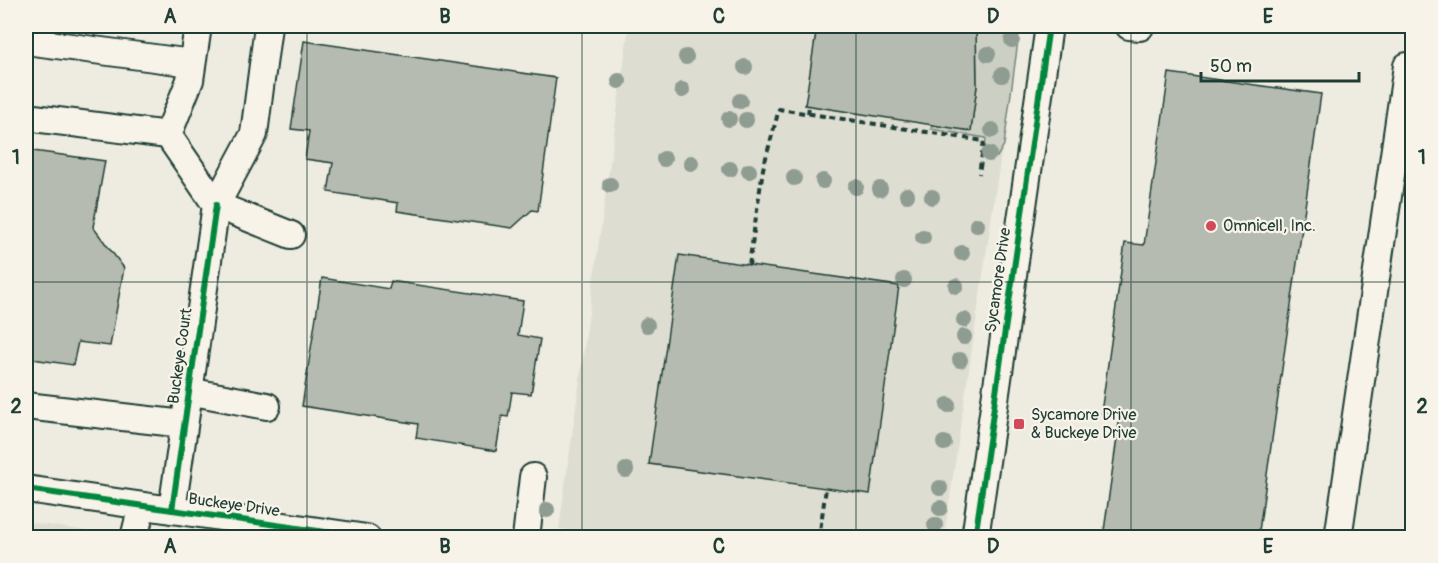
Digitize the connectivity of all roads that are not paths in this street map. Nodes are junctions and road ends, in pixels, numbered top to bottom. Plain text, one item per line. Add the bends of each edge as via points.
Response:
1 (198, 26) edge
2 (268, 26) edge
3 (1049, 26) edge
4 (26, 41) edge
5 (192, 63) junction
6 (1407, 66) dead end
7 (26, 117) edge
8 (168, 135) junction
9 (216, 205) junction
10 (291, 235) dead end
11 (188, 391) junction
12 (26, 406) edge
13 (267, 406) dead end
14 (184, 424) junction
15 (533, 477) dead end
16 (26, 489) edge
17 (142, 506) junction
18 (172, 510) junction
19 (221, 527) edge
20 (134, 537) edge
21 (367, 537) edge
22 (526, 537) edge
23 (975, 537) edge
24 (1338, 537) edge

1 - 5 street
2 - 9 street, Buckeye Court via 254,134
3 - 23 street, Sycamore Drive
4 - 5 street
5 - 8 street via 190,80
6 - 24 street
7 - 8 street
8 - 9 street
9 - 10 street
9 - 11 street, Buckeye Court
11 - 13 street
11 - 14 street, Buckeye Court
12 - 14 street
14 - 18 street, Buckeye Court
15 - 22 street
16 - 17 street, Buckeye Drive
17 - 18 street, Buckeye Drive
17 - 20 street
18 - 19 street, Buckeye Drive
19 - 21 street, Buckeye Drive

